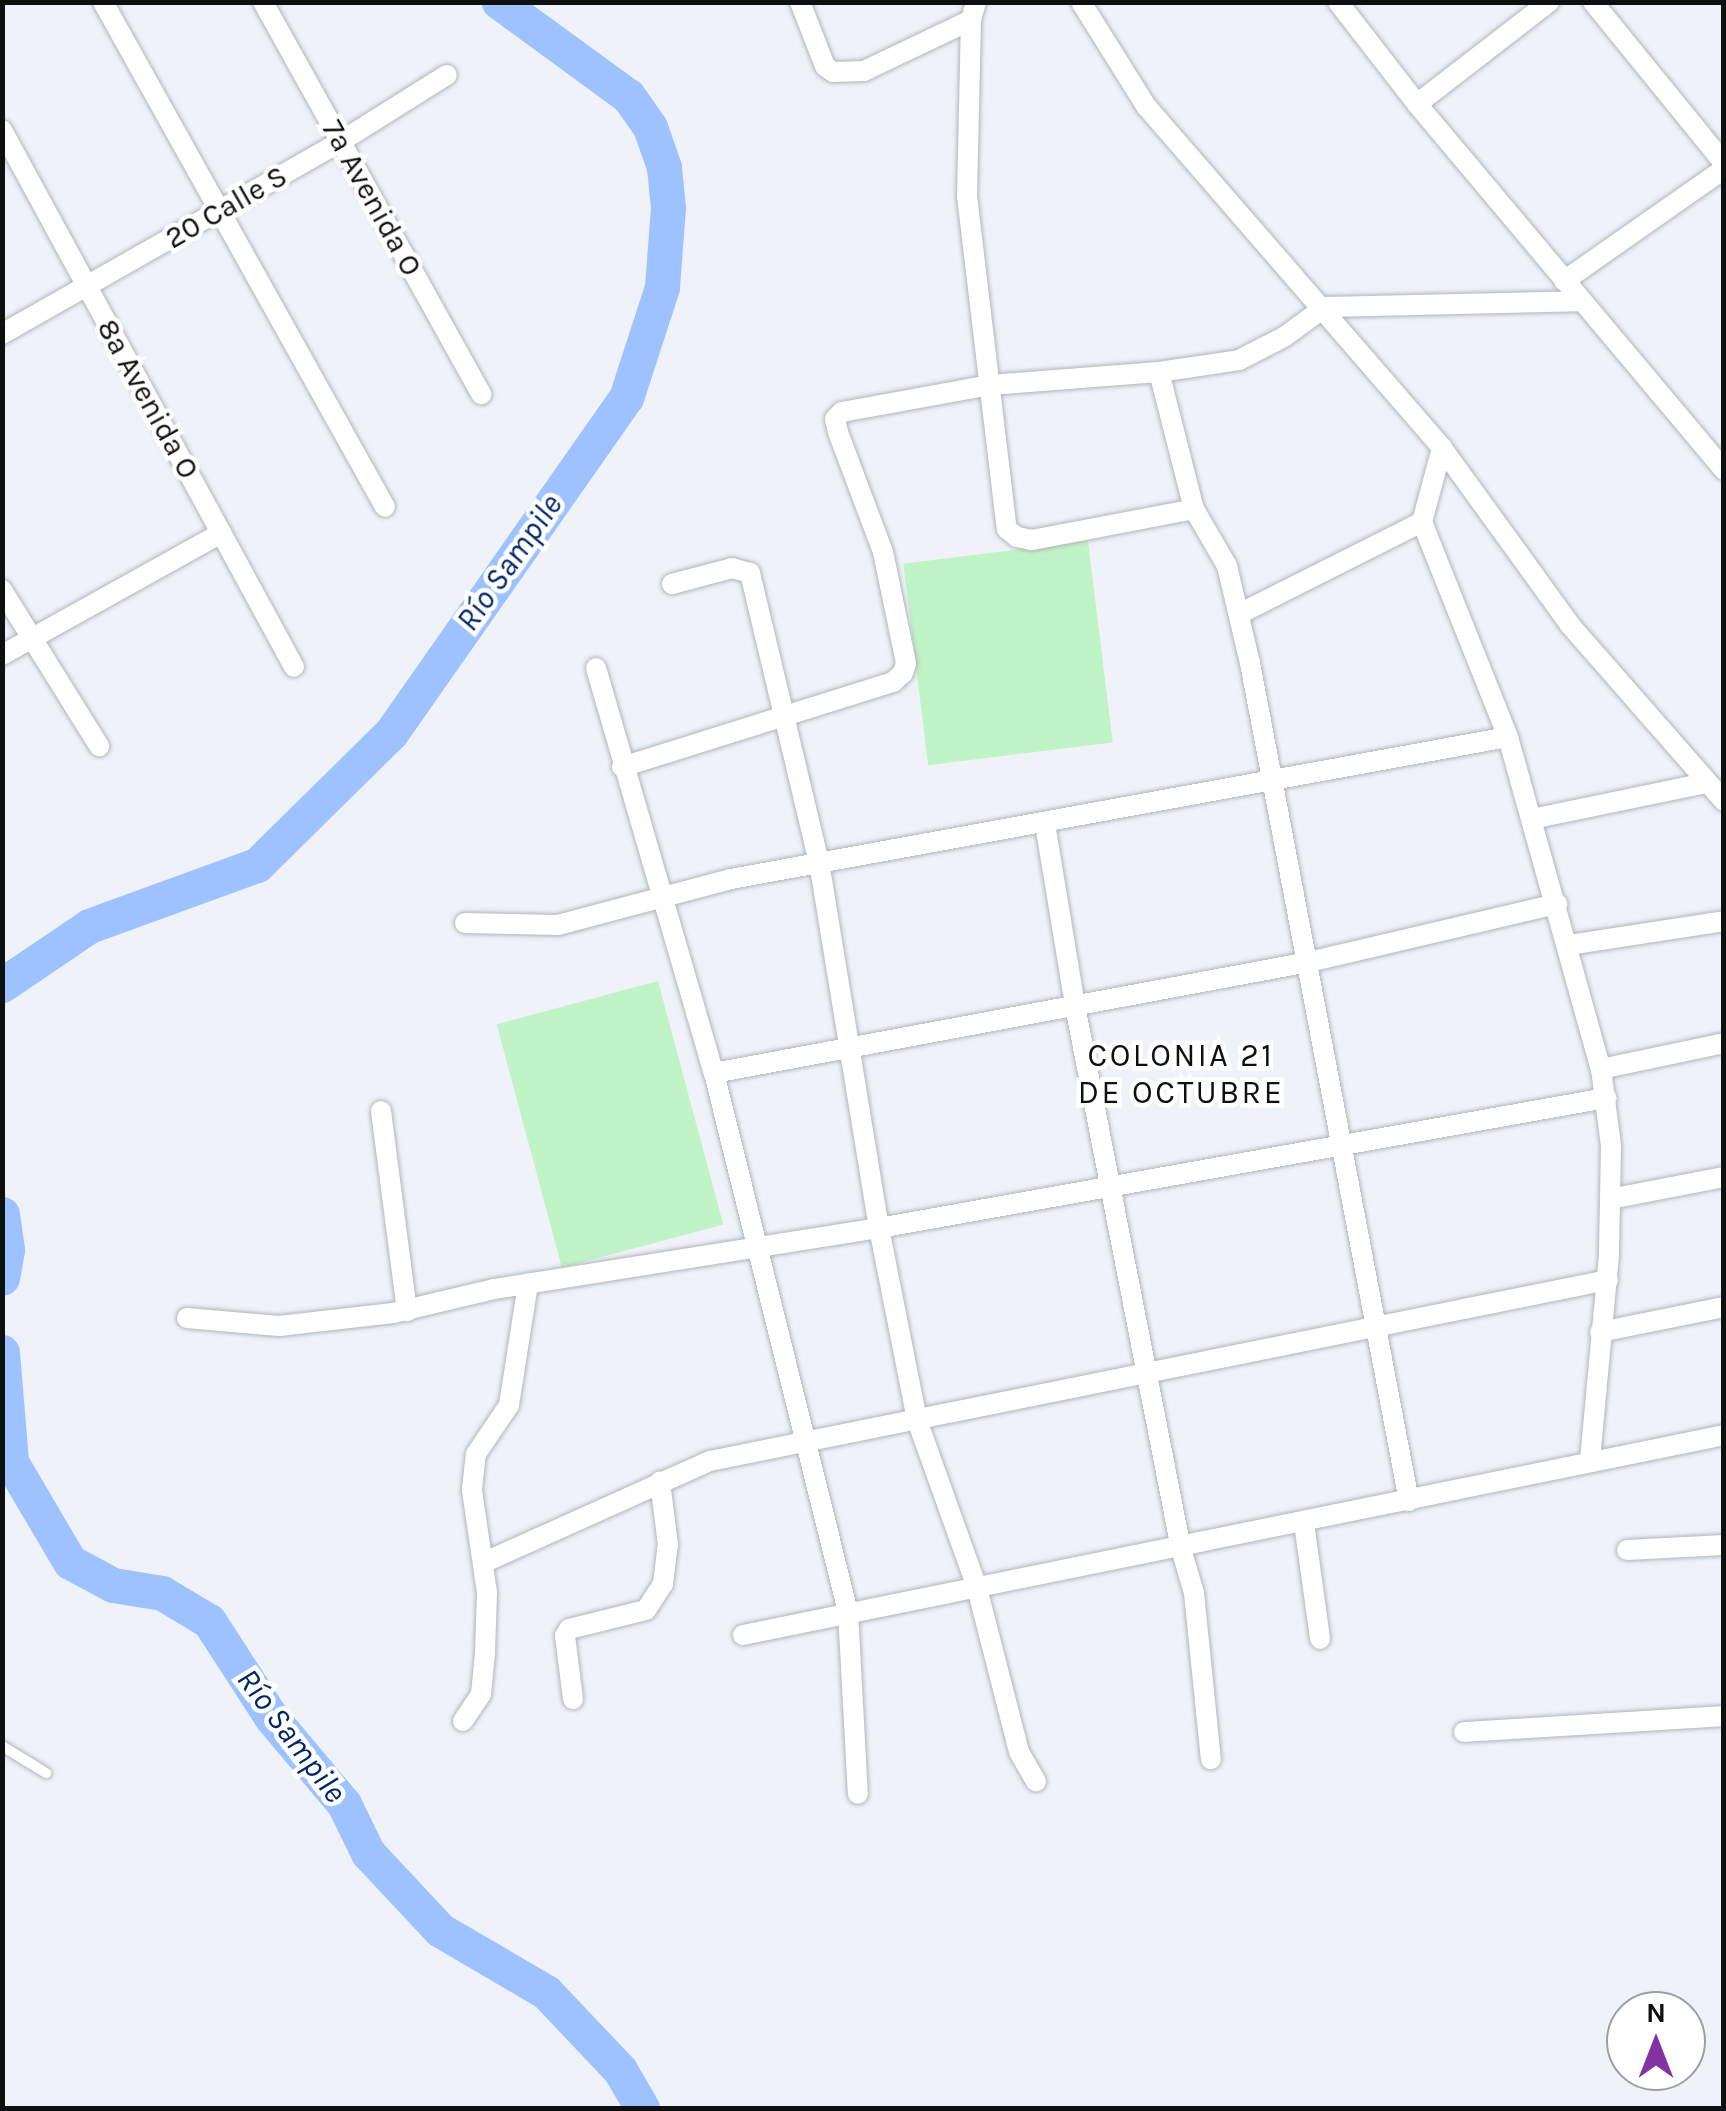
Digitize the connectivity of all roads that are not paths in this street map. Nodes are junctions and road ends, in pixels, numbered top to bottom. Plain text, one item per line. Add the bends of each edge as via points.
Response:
1 (103, 2) edge
2 (263, 2) edge
3 (800, 2) edge
4 (1080, 2) edge
5 (1338, 2) edge
6 (1548, 2) edge
7 (1592, 2) edge
8 (973, 11) edge
9 (447, 75) dead end
10 (1417, 104) junction
11 (2, 130) edge
12 (340, 142) junction
13 (1724, 166) edge
14 (216, 212) junction
15 (1564, 281) junction
16 (87, 286) junction
17 (1580, 301) junction
18 (1325, 307) junction
19 (2, 334) edge
20 (1159, 372) junction
21 (990, 385) junction
22 (481, 394) dead end
23 (1442, 448) junction
24 (1724, 470) edge
25 (385, 508) dead end
26 (1194, 509) junction
27 (1422, 522) junction
28 (221, 533) junction
29 (672, 584) dead end
30 (2, 590) edge
31 (1238, 614) junction
32 (31, 639) junction
33 (2, 655) edge
34 (294, 667) dead end
35 (596, 668) dead end
36 (787, 714) junction
37 (1508, 736) junction
38 (99, 746) dead end
39 (622, 767) junction
40 (1275, 782) junction
41 (1706, 783) junction
42 (1724, 801) edge
43 (1532, 819) junction
44 (1045, 824) junction
45 (819, 862) junction
46 (660, 898) junction
47 (1557, 904) junction
48 (1724, 921) edge
49 (465, 923) dead end
50 (1568, 945) junction
51 (1309, 962) junction
52 (1074, 1006) junction
53 (1724, 1043) edge
54 (850, 1049) junction
55 (1601, 1069) junction
56 (714, 1073) junction
57 (1606, 1098) junction
58 (381, 1111) dead end
59 (1342, 1146) junction
60 (1724, 1177) edge
61 (1111, 1188) junction
62 (1610, 1199) junction
63 (878, 1228) junction
64 (759, 1247) junction
65 (1608, 1280) junction
66 (528, 1283) junction
67 (1724, 1307) edge
68 (407, 1311) junction
69 (186, 1318) dead end
70 (1374, 1325) junction
71 (1600, 1332) junction
72 (1149, 1371) junction
73 (918, 1420) junction
74 (1724, 1435) edge
75 (807, 1443) junction
76 (1590, 1459) junction
77 (660, 1482) junction
78 (1409, 1501) junction
79 (1304, 1523) junction
80 (1724, 1544) edge
81 (1181, 1549) junction
82 (1626, 1550) dead end
83 (485, 1562) junction
84 (978, 1588) junction
85 (848, 1612) junction
86 (743, 1635) dead end
87 (1320, 1640) dead end
88 (573, 1699) dead end
89 (1724, 1716) edge
90 (463, 1720) dead end
91 (1464, 1732) dead end
92 (2, 1746) edge
93 (1210, 1759) dead end
94 (46, 1772) dead end
95 (1036, 1781) dead end
96 (858, 1794) dead end

1 - 14 street
2 - 12 street, 7a Avenida O
3 - 8 street via 833,72 864,71
4 - 18 street via 1146,106
5 - 10 street
6 - 10 street
7 - 13 street
8 - 21 street via 967,196
9 - 12 street, 20 Calle S
10 - 15 street
11 - 16 street, 8a Avenida O
12 - 14 street, 20 Calle S
12 - 22 street, 7a Avenida O
13 - 15 street
14 - 16 street, 20 Calle S
14 - 25 street
15 - 17 street
16 - 19 street, 20 Calle S
16 - 28 street, 8a Avenida O
17 - 18 street
17 - 24 street
18 - 20 street via 1238,360
18 - 23 street
20 - 21 street
20 - 26 street
21 - 26 street via 1007,529 1017,537 1032,540
21 - 36 street via 842,412 836,419 884,552 906,663 893,682
23 - 27 street
23 - 41 street via 1570,624
26 - 31 street via 1227,566
27 - 31 street
27 - 37 street
28 - 32 street
28 - 34 street, 8a Avenida O
29 - 36 street via 732,568 750,572
30 - 32 street
31 - 40 street
32 - 33 street
32 - 38 street
35 - 39 street
36 - 39 street
36 - 45 street
37 - 40 street
37 - 43 street
39 - 46 street
40 - 44 street
40 - 51 street
41 - 42 street
41 - 43 street
43 - 47 street
44 - 45 street
44 - 52 street
45 - 46 street
45 - 54 street
46 - 49 street via 558,925
46 - 56 street
47 - 50 street
47 - 51 street
48 - 50 street
50 - 55 street
51 - 52 street
51 - 59 street
52 - 54 street
52 - 61 street
53 - 55 street
54 - 56 street
54 - 63 street
55 - 57 street
56 - 64 street
57 - 59 street
57 - 62 street
58 - 68 street
59 - 61 street
59 - 70 street
60 - 62 street
61 - 63 street
61 - 72 street
62 - 65 street
63 - 64 street
63 - 73 street
64 - 66 street
64 - 75 street
65 - 70 street
65 - 71 street
66 - 68 street
66 - 83 street via 509,1405 476,1454 472,1490
67 - 71 street
68 - 69 street via 279,1326
70 - 72 street
70 - 78 street
71 - 76 street
72 - 73 street
72 - 81 street
73 - 75 street
73 - 84 street
74 - 76 street
75 - 77 street via 710,1461
75 - 85 street
76 - 78 street
77 - 83 street
77 - 88 street via 668,1545 664,1584 646,1610 570,1629 565,1636
78 - 79 street
79 - 81 street
79 - 87 street
80 - 82 street
81 - 84 street
81 - 93 street via 1194,1594
83 - 90 street via 481,1694
84 - 85 street
84 - 95 street via 1020,1752
85 - 86 street
85 - 96 street
89 - 91 street
92 - 94 lane

